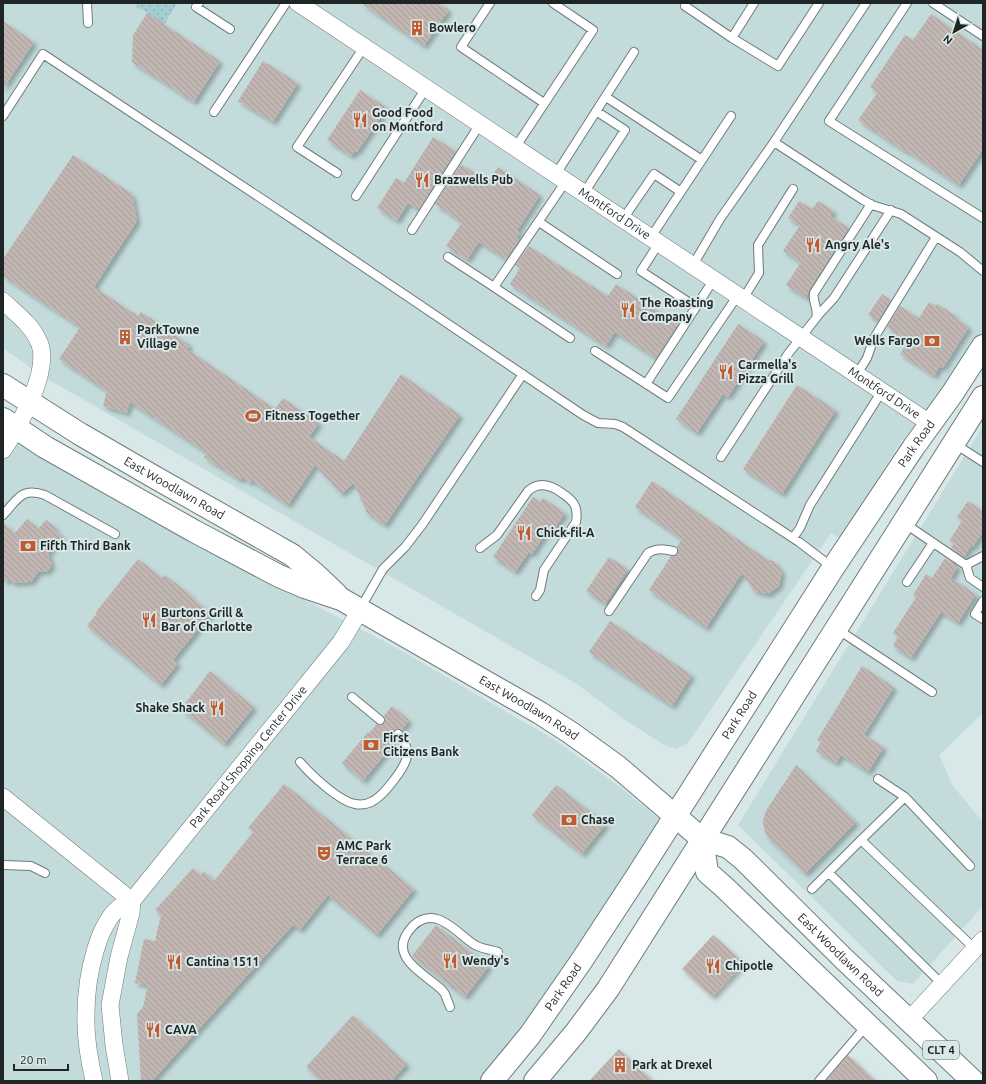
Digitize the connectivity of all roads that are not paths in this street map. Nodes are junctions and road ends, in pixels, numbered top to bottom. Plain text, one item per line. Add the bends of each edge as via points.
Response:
1 (87, 3) edge
2 (199, 3) edge
3 (286, 3) edge
4 (298, 3) edge
5 (490, 3) edge
6 (553, 3) edge
7 (754, 3) edge
8 (819, 3) edge
9 (866, 3) edge
10 (907, 3) edge
11 (933, 3) edge
12 (685, 6) dead end
13 (88, 23) dead end
14 (230, 29) dead end
15 (983, 36) edge
16 (732, 38) junction
17 (364, 47) junction
18 (634, 52) dead end
19 (426, 88) junction
20 (606, 97) junction
21 (544, 103) junction
22 (596, 111) junction
23 (214, 112) dead end
24 (3, 116) edge
25 (731, 116) dead end
26 (480, 124) junction
27 (774, 142) junction
28 (516, 148) junction
29 (702, 160) junction
30 (337, 173) dead end
31 (561, 178) junction
32 (793, 188) dead end
33 (681, 192) junction
34 (584, 193) junction
35 (356, 196) dead end
36 (871, 204) junction
37 (891, 210) junction
38 (983, 218) edge
39 (623, 219) junction
40 (539, 222) junction
41 (412, 230) dead end
42 (936, 237) junction
43 (655, 240) junction
44 (448, 257) dead end
45 (693, 266) junction
46 (983, 271) edge
47 (618, 274) dead end
48 (714, 279) junction
49 (494, 287) junction
50 (740, 297) junction
51 (3, 301) edge
52 (696, 307) junction
53 (815, 320) junction
54 (801, 337) junction
55 (570, 338) dead end
56 (983, 346) edge
57 (596, 351) dead end
58 (523, 374) junction
59 (857, 374) junction
60 (3, 384) edge
61 (646, 384) junction
62 (882, 391) junction
63 (983, 397) edge
64 (30, 402) junction
65 (9, 423) edge
66 (931, 424) junction
67 (954, 443) junction
68 (3, 450) edge
69 (721, 457) dead end
70 (983, 462) edge
71 (3, 515) edge
72 (903, 523) junction
73 (115, 534) dead end
74 (793, 538) junction
75 (933, 543) junction
76 (480, 548) dead end
77 (673, 551) dead end
78 (983, 556) edge
79 (966, 565) junction
80 (833, 568) junction
81 (907, 582) dead end
82 (983, 587) edge
83 (536, 596) dead end
84 (341, 599) junction
85 (983, 601) edge
86 (360, 610) junction
87 (609, 611) dead end
88 (983, 619) edge
89 (836, 628) junction
90 (932, 692) dead end
91 (352, 696) dead end
92 (380, 720) dead end
93 (398, 734) dead end
94 (300, 762) dead end
95 (878, 779) dead end
96 (905, 797) junction
97 (3, 798) edge
98 (675, 816) junction
99 (702, 840) junction
100 (861, 840) junction
101 (3, 865) edge
102 (970, 866) dead end
103 (45, 873) dead end
104 (829, 873) junction
105 (812, 889) dead end
106 (132, 901) junction
107 (979, 945) edge
108 (498, 952) dead end
109 (942, 984) junction
110 (450, 1007) dead end
111 (908, 1020) junction
112 (867, 1025) junction
113 (94, 1081) edge
114 (120, 1081) edge
115 (492, 1081) edge
116 (535, 1081) edge
117 (819, 1081) edge
118 (926, 1081) edge
119 (973, 1081) edge

1 - 13 lane
2 - 14 lane via 196,7
3 - 23 lane
4 - 17 street, Montford Drive
5 - 21 lane via 461,47
6 - 21 lane via 593,30
7 - 16 lane
8 - 16 lane via 778,66
9 - 27 lane
10 - 38 lane via 829,121
11 - 15 lane
12 - 16 lane
17 - 19 street, Montford Drive
17 - 30 lane via 297,147
18 - 20 lane
19 - 26 street, Montford Drive
19 - 35 lane
20 - 22 lane
20 - 29 lane
21 - 28 lane
22 - 31 lane
22 - 34 lane via 625,130
24 - 58 lane via 43,54
25 - 29 lane
26 - 28 street, Montford Drive
26 - 41 lane
27 - 36 lane
27 - 45 lane via 720,220
28 - 31 street, Montford Drive
29 - 33 lane
31 - 34 street, Montford Drive
31 - 40 lane
32 - 50 lane via 758,245 759,273
33 - 39 lane via 654,174
33 - 43 lane
34 - 39 street, Montford Drive
36 - 37 lane
36 - 53 lane via 814,293 817,314
37 - 42 lane
37 - 53 lane via 834,298
39 - 43 street, Montford Drive
40 - 47 lane
40 - 49 lane
42 - 46 lane
42 - 59 lane via 874,338 867,358
43 - 45 street, Montford Drive
43 - 52 lane via 641,271
44 - 49 lane
45 - 48 street, Montford Drive
48 - 50 street, Montford Drive
48 - 52 lane
49 - 55 lane
50 - 54 street, Montford Drive
50 - 61 lane via 668,398
51 - 64 street via 25,322 41,347 39,377
52 - 61 lane
53 - 54 lane
54 - 59 street, Montford Drive
54 - 69 lane
56 - 66 main road, Park Road
57 - 61 lane
58 - 74 lane via 590,419 598,423 623,427
58 - 86 lane via 422,525 405,548 383,569
59 - 62 street, Montford Drive
60 - 64 main road, East Woodlawn Road
62 - 66 street, Montford Drive
62 - 74 lane via 810,505
63 - 67 main road
64 - 65 street
64 - 84 main road, East Woodlawn Road via 156,478 292,555
65 - 68 street
65 - 84 main road, East Woodlawn Road via 65,458 241,557 298,584
66 - 80 main road, Park Road
67 - 70 lane
67 - 72 main road
71 - 73 lane via 22,494 37,492
72 - 75 lane
72 - 89 main road
74 - 80 lane
75 - 79 lane
75 - 81 lane
76 - 83 lane via 497,535 533,487 550,486 571,500 576,508 576,522 544,570 540,590
77 - 87 lane via 656,549 648,554
78 - 79 lane
79 - 82 lane via 970,578
80 - 98 main road, Park Road
84 - 86 main road, East Woodlawn Road
85 - 88 lane via 975,614
86 - 98 main road, East Woodlawn Road via 571,733 618,766
86 - 106 street, Park Road Shopping Center Drive via 341,642
89 - 90 lane
89 - 99 main road
91 - 92 lane
93 - 94 lane via 407,750 405,764 379,797 369,804 355,804 341,799
95 - 96 lane
96 - 100 lane
96 - 102 lane
97 - 106 street
98 - 99 main road, East Woodlawn Road
98 - 115 main road, Park Road via 545,1014
99 - 111 main road, East Woodlawn Road / CLT 4 via 728,847 743,859
99 - 112 main road via 707,872
99 - 116 main road via 604,994
100 - 104 lane
100 - 107 lane
101 - 103 lane via 32,866
104 - 105 lane
104 - 109 lane
106 - 113 street, Park Road Shopping Center Drive via 115,912 96,946 86,1013
106 - 114 street, Park Road Shopping Center Drive via 110,1005
107 - 109 street
108 - 110 lane via 473,944 436,918 420,920 410,930 403,943 403,954 410,964 442,990
109 - 111 street
111 - 119 main road, East Woodlawn Road / CLT 4
112 - 117 lane
112 - 118 main road

